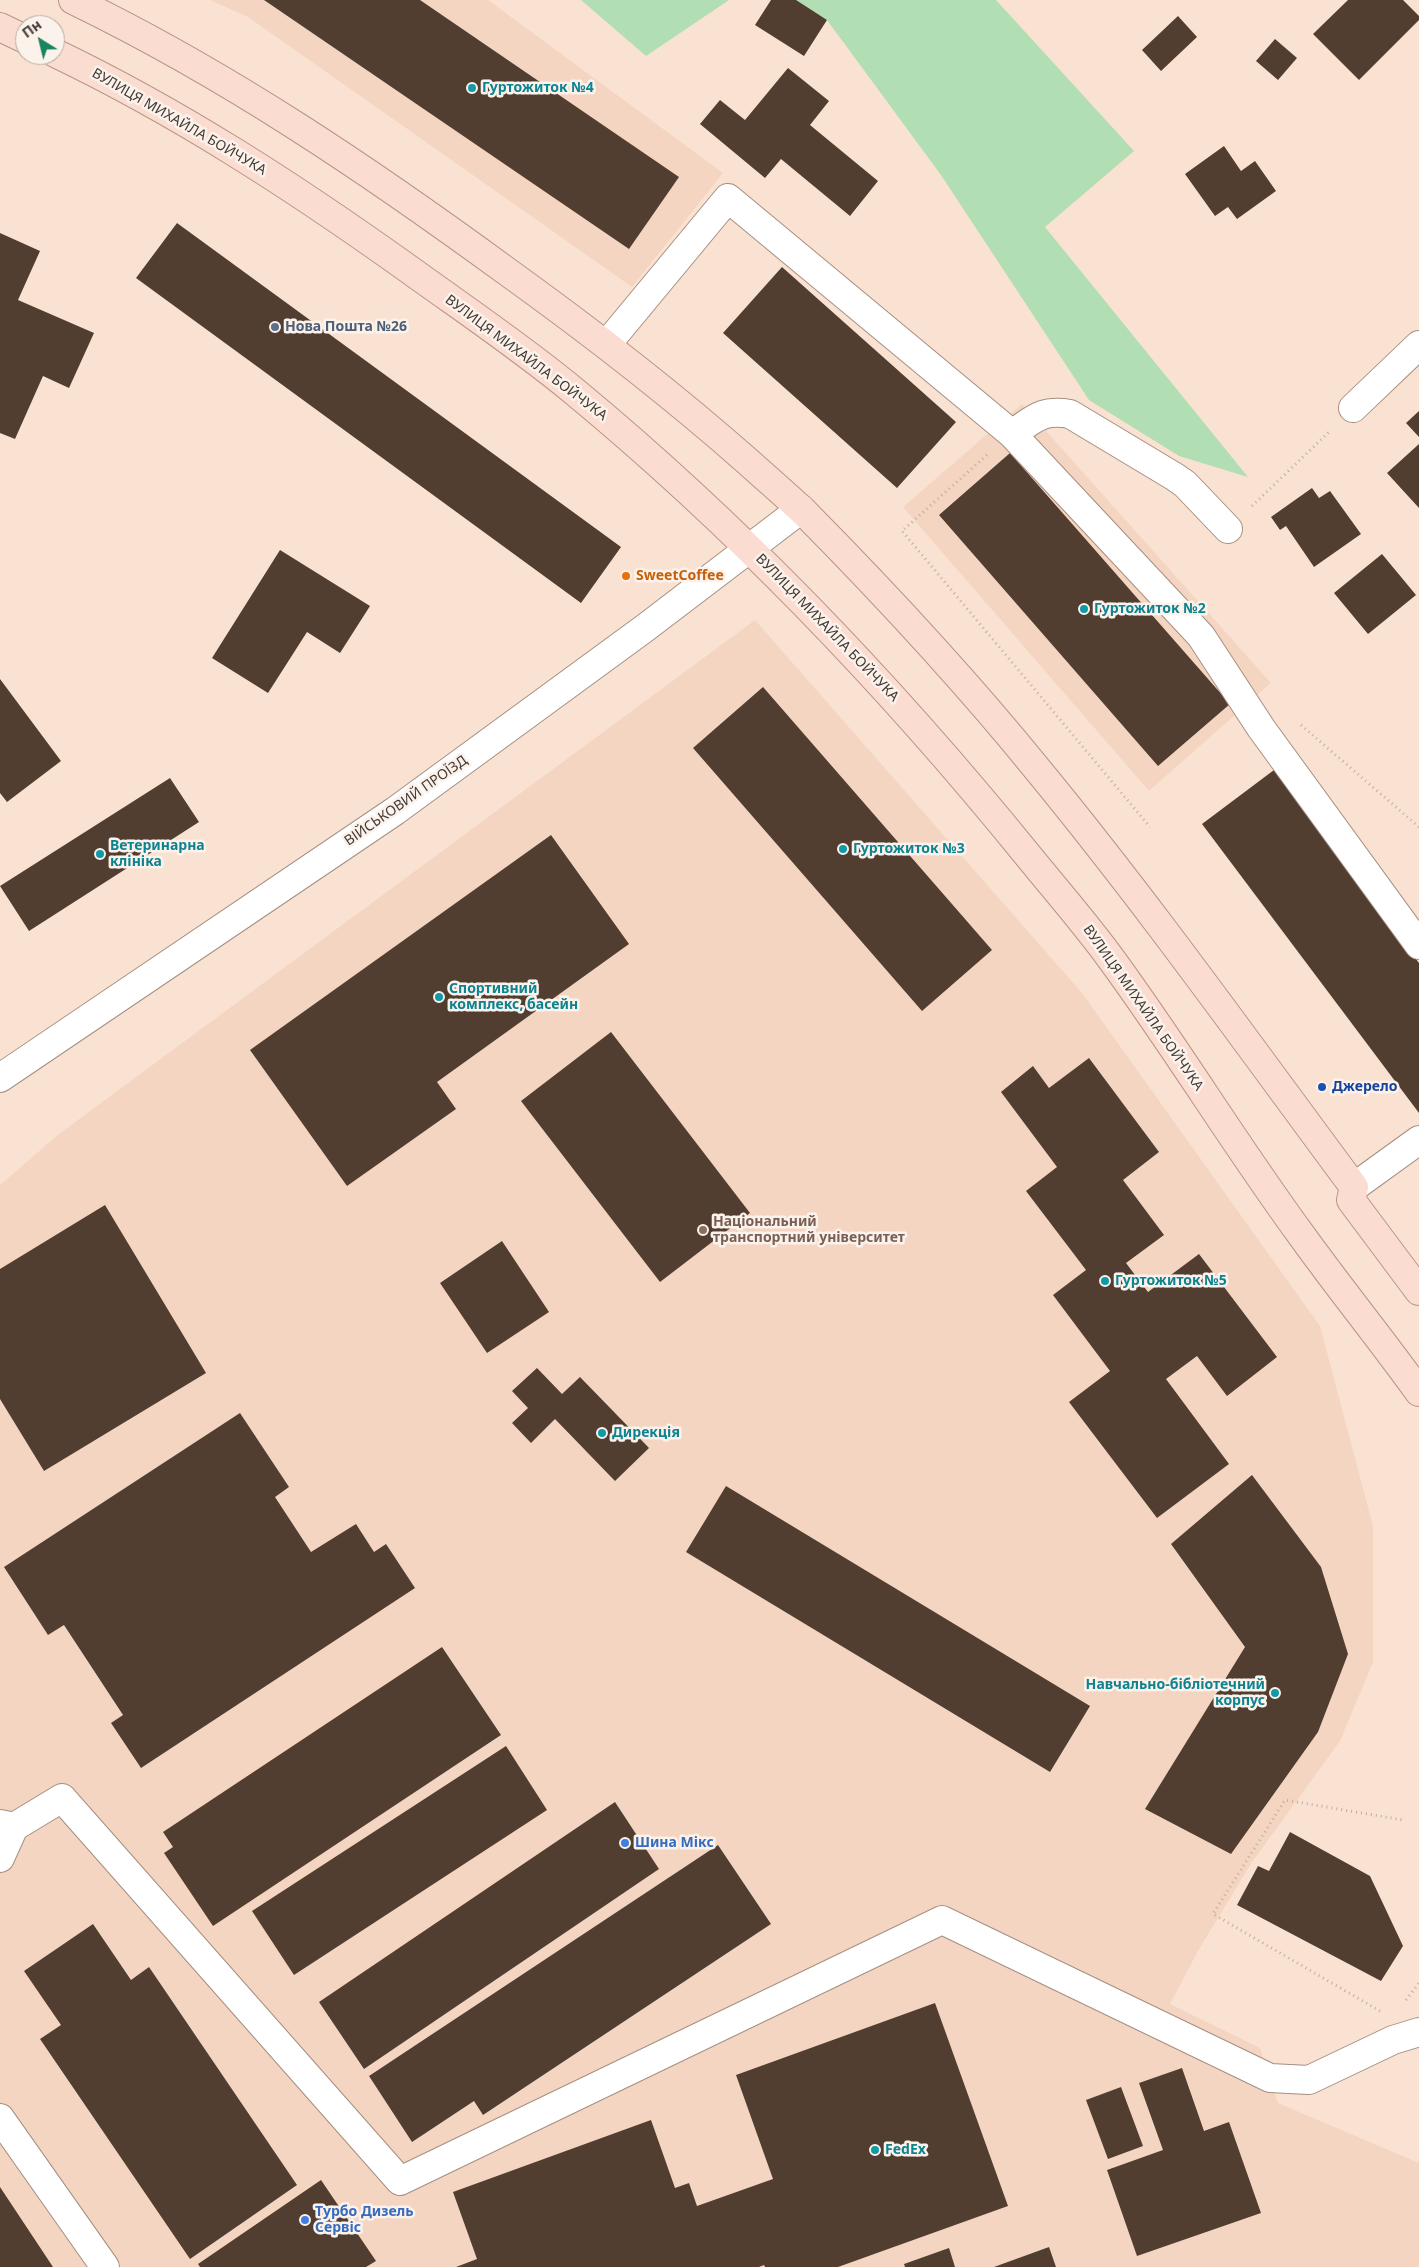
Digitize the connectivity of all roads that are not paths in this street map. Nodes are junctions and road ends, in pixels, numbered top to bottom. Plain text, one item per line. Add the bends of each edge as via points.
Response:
1 (73, 0) edge
2 (0, 26) edge
3 (15, 34) edge
4 (65, 58) edge
5 (607, 344) junction
6 (1419, 345) edge
7 (1353, 408) road end
8 (1012, 434) junction
9 (801, 509) junction
10 (1228, 530) road end
11 (750, 548) junction
12 (1419, 945) edge
13 (3, 1070) edge
14 (1419, 1140) edge
15 (1354, 1187) junction
16 (1419, 1290) edge
17 (1416, 1389) edge
18 (7, 1825) edge
19 (0, 1858) edge
20 (1419, 2032) edge
21 (0, 2118) edge
22 (105, 2267) edge

1 - 5 main road via 179,54 367,172
2 - 3 main road
4 - 11 main road, ВУЛИЦЯ МИХАЙЛА БОЙЧУКА via 225,145 446,296 571,389 660,464
5 - 8 street via 728,198
5 - 9 main road via 700,419
6 - 7 street
8 - 10 street via 1044,413 1070,414 1175,477
8 - 12 street via 1201,636 1261,728
9 - 11 street, ВІЙСЬКОВИЙ ПРОЇЗД
9 - 15 main road via 952,670 1038,769 1154,917
11 - 13 street, ВІЙСЬКОВИЙ ПРОЇЗД via 395,811
11 - 17 main road, ВУЛИЦЯ МИХАЙЛА БОЙЧУКА via 902,706 1108,955 1302,1236
14 - 15 street
15 - 16 main road via 1350,1200
18 - 19 street
18 - 20 street via 62,1798 400,2181 942,1920 1270,2078 1310,2080 1393,2040
21 - 22 street

